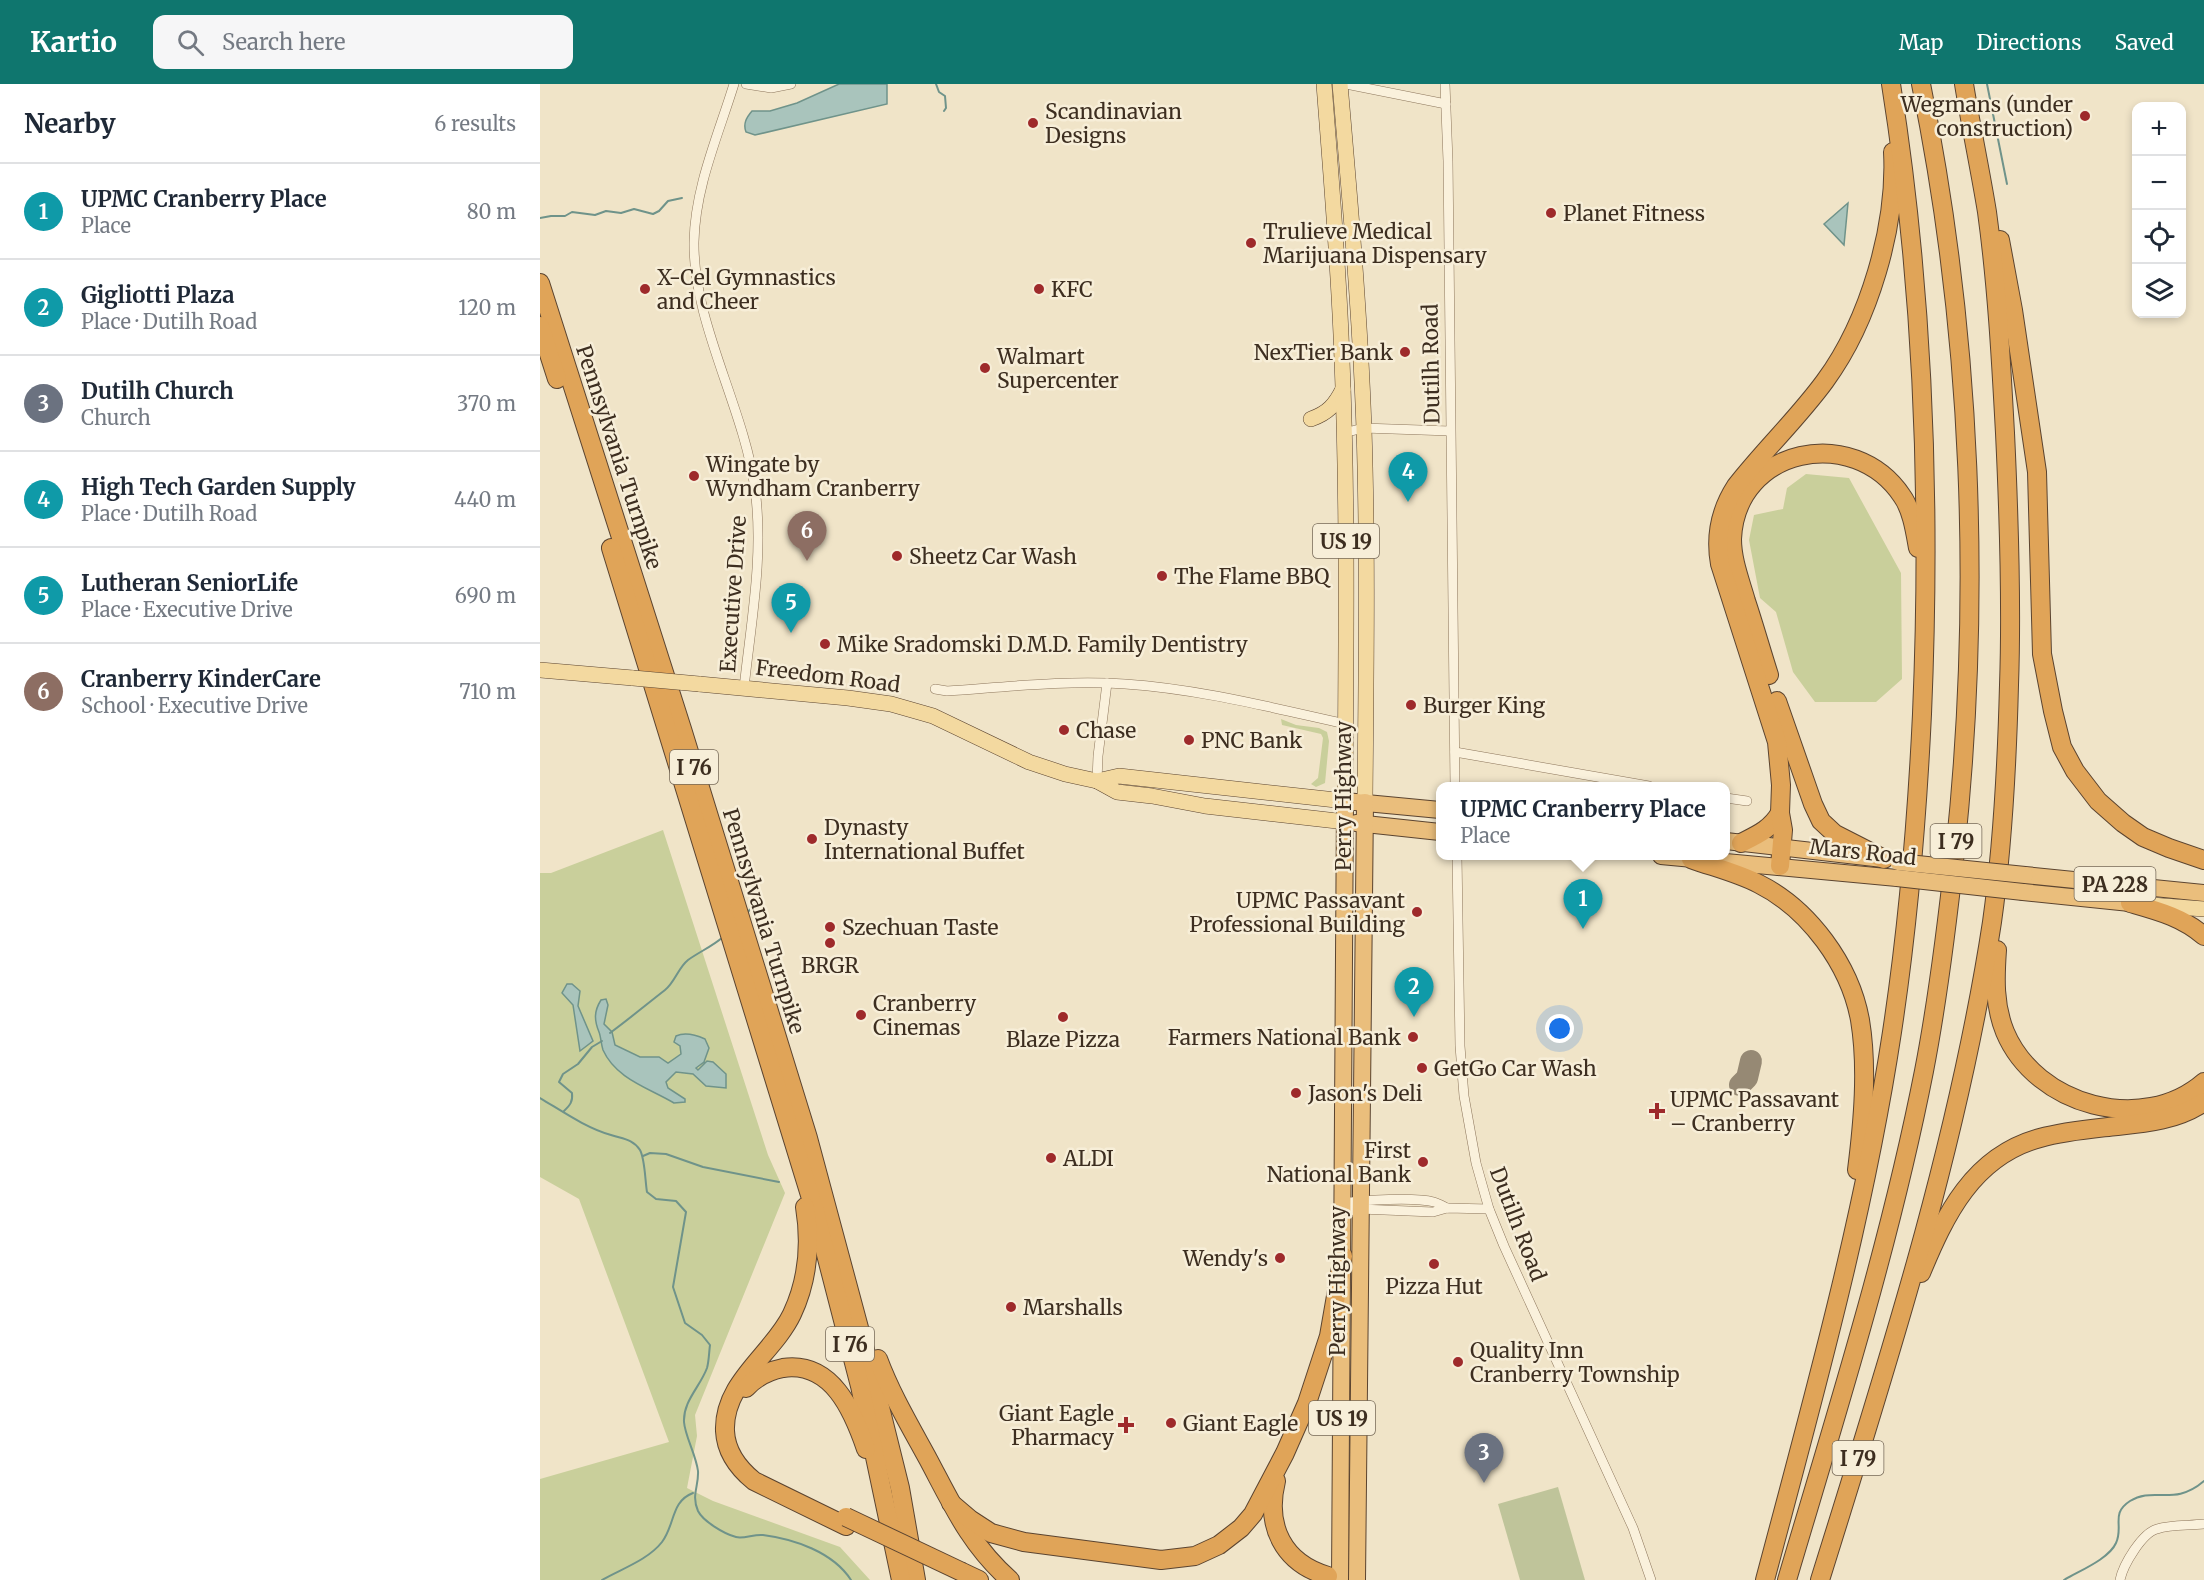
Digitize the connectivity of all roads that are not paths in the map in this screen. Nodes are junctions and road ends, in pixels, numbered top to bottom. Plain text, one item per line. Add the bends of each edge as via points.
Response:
1 (734, 84) edge
2 (746, 84) edge
3 (790, 84) edge
4 (1324, 84) edge
5 (1340, 84) edge
6 (1346, 84) edge
7 (1445, 84) edge
8 (1890, 84) edge
9 (1922, 84) edge
10 (1964, 84) edge
11 (1969, 84) edge
12 (1446, 104) junction
13 (540, 283) edge
14 (540, 326) edge
15 (1343, 389) junction
16 (1311, 418) dead end
17 (1344, 428) junction
18 (1364, 428) junction
19 (1450, 431) junction
20 (1924, 655) junction
21 (540, 670) edge
22 (1107, 683) junction
23 (744, 688) junction
24 (935, 688) dead end
25 (1346, 724) junction
26 (1455, 752) junction
27 (1097, 780) junction
28 (1455, 782) edge
29 (1626, 782) edge
30 (1730, 799) edge
31 (1345, 801) junction
32 (1747, 801) dead end
33 (1365, 802) junction
34 (1436, 810) edge
35 (1780, 813) junction
36 (2003, 816) junction
37 (1346, 822) junction
38 (1366, 824) junction
39 (1436, 832) edge
40 (1733, 842) edge
41 (1781, 857) junction
42 (1730, 858) edge
43 (1457, 860) edge
44 (1694, 860) edge
45 (2204, 860) edge
46 (1893, 866) junction
47 (2204, 893) edge
48 (2130, 903) junction
49 (2204, 909) edge
50 (2204, 936) edge
51 (2204, 1082) edge
52 (2204, 1102) edge
53 (795, 1146) junction
54 (1351, 1207) junction
55 (1489, 1209) junction
56 (840, 1253) junction
57 (1343, 1256) junction
58 (1847, 1256) junction
59 (1896, 1336) junction
60 (1285, 1453) junction
61 (951, 1503) junction
62 (846, 1521) junction
63 (2204, 1524) edge
64 (894, 1545) junction
65 (960, 1576) edge
66 (1334, 1578) edge
67 (902, 1580) edge
68 (916, 1580) edge
69 (979, 1580) edge
70 (1010, 1580) edge
71 (1357, 1580) edge
72 (1651, 1580) edge
73 (1765, 1580) edge
74 (1787, 1580) edge
75 (1820, 1580) edge
76 (2120, 1580) edge

1 - 23 street, Executive Drive via 701,189 694,243 699,294 746,448 756,502 758,555
2 - 3 street via 771,88
4 - 15 main road, Perry Highway / US 19
5 - 18 main road, Perry Highway / US 19
6 - 12 street
7 - 12 street, Dutilh Road
8 - 20 highway via 1905,175 1922,396
8 - 35 highway via 1892,193 1871,291 1848,344 1825,381 1728,498 1718,536 1720,564 1777,742
9 - 74 highway, I 79 via 1940,183 1965,441 1969,611 1960,814 1939,985 1903,1169 1872,1291
10 - 36 highway, I 79 via 1987,214 2001,347 2011,642
11 - 45 highway via 2013,310 2037,472 2042,654 2062,747 2098,801 2123,823 2143,837
12 - 19 street, Dutilh Road
13 - 56 highway, Pennsylvania Turnpike / I 76 via 682,729
14 - 53 highway, Pennsylvania Turnpike / I 76
15 - 16 main road via 1332,408
15 - 17 main road, Perry Highway / US 19
17 - 18 street
17 - 25 main road, Perry Highway / US 19
18 - 19 street
18 - 33 main road, Perry Highway / US 19
19 - 26 street, Dutilh Road
20 - 46 highway via 1915,528 1904,498 1889,480 1858,460 1819,453 1787,460 1751,485 1734,523 1734,563 1813,804 1821,821 1835,834
20 - 58 highway via 1903,959 1870,1158
21 - 23 main road, Freedom Road, bridge
22 - 24 street via 947,691
22 - 25 street via 1192,692
22 - 27 street
23 - 27 main road, Freedom Road via 861,699 906,708 944,721 1041,766
25 - 31 main road, Perry Highway / US 19
26 - 28 street, Dutilh Road
26 - 29 street
27 - 31 main road, Freedom Road via 1119,776
27 - 37 main road, Freedom Road via 1117,792
30 - 32 street
31 - 33 highway, Freedom Road
31 - 37 highway, Perry Highway / US 19
33 - 34 highway
33 - 38 highway, Perry Highway / US 19
35 - 40 highway via 1764,831
35 - 41 highway
36 - 51 highway via 2003,892 1995,991 2006,1033 2022,1059 2042,1080 2065,1095 2112,1107 2140,1108 2166,1103
36 - 59 highway, I 79 via 1992,921 1970,1039
37 - 38 highway
37 - 54 highway, Perry Highway / US 19
38 - 39 highway
38 - 54 highway, Perry Highway / US 19
40 - 41 highway, Mars Road / PA 228
41 - 42 highway, Mars Road / PA 228
41 - 46 highway, Mars Road / PA 228
41 - 46 highway, Mars Road / PA 228
43 - 55 street, Dutilh Road via 1464,1096
44 - 58 highway via 1758,883 1784,900 1822,938 1844,973 1859,1017 1863,1077
46 - 47 highway, Mars Road / PA 228, bridge
46 - 48 highway, Mars Road / PA 228, bridge via 2024,892
48 - 49 main road, Mars Road / PA 228
48 - 50 highway via 2172,916
52 - 59 highway via 2166,1119 2037,1138 1996,1160 1959,1195 1947,1215
53 - 62 highway via 808,1241 802,1285 791,1316 734,1394 725,1420 726,1437 735,1461 754,1481
53 - 64 highway, Pennsylvania Turnpike / I 76 via 852,1352
54 - 55 street via 1434,1202 1447,1208
54 - 57 highway, Perry Highway / US 19
54 - 71 highway, Perry Highway / US 19
55 - 72 street, Dutilh Road via 1634,1528
56 - 61 highway via 890,1389
56 - 68 highway, Pennsylvania Turnpike / I 76 via 900,1488
57 - 60 highway via 1324,1353
57 - 66 highway, Perry Highway / US 19
58 - 73 highway
59 - 75 highway, I 79
60 - 61 highway via 1258,1506 1241,1528 1219,1545 1187,1558 1143,1559 1007,1538 978,1525
60 - 66 highway via 1273,1496 1276,1528 1297,1560
61 - 70 highway via 976,1545
62 - 64 highway via 760,1477 745,1464 732,1428 734,1409 747,1386 763,1374 798,1368 820,1375 837,1390 860,1433
62 - 65 highway, bridge
63 - 76 street via 2155,1529 2139,1543
64 - 67 highway, Pennsylvania Turnpike / I 76
65 - 69 highway

